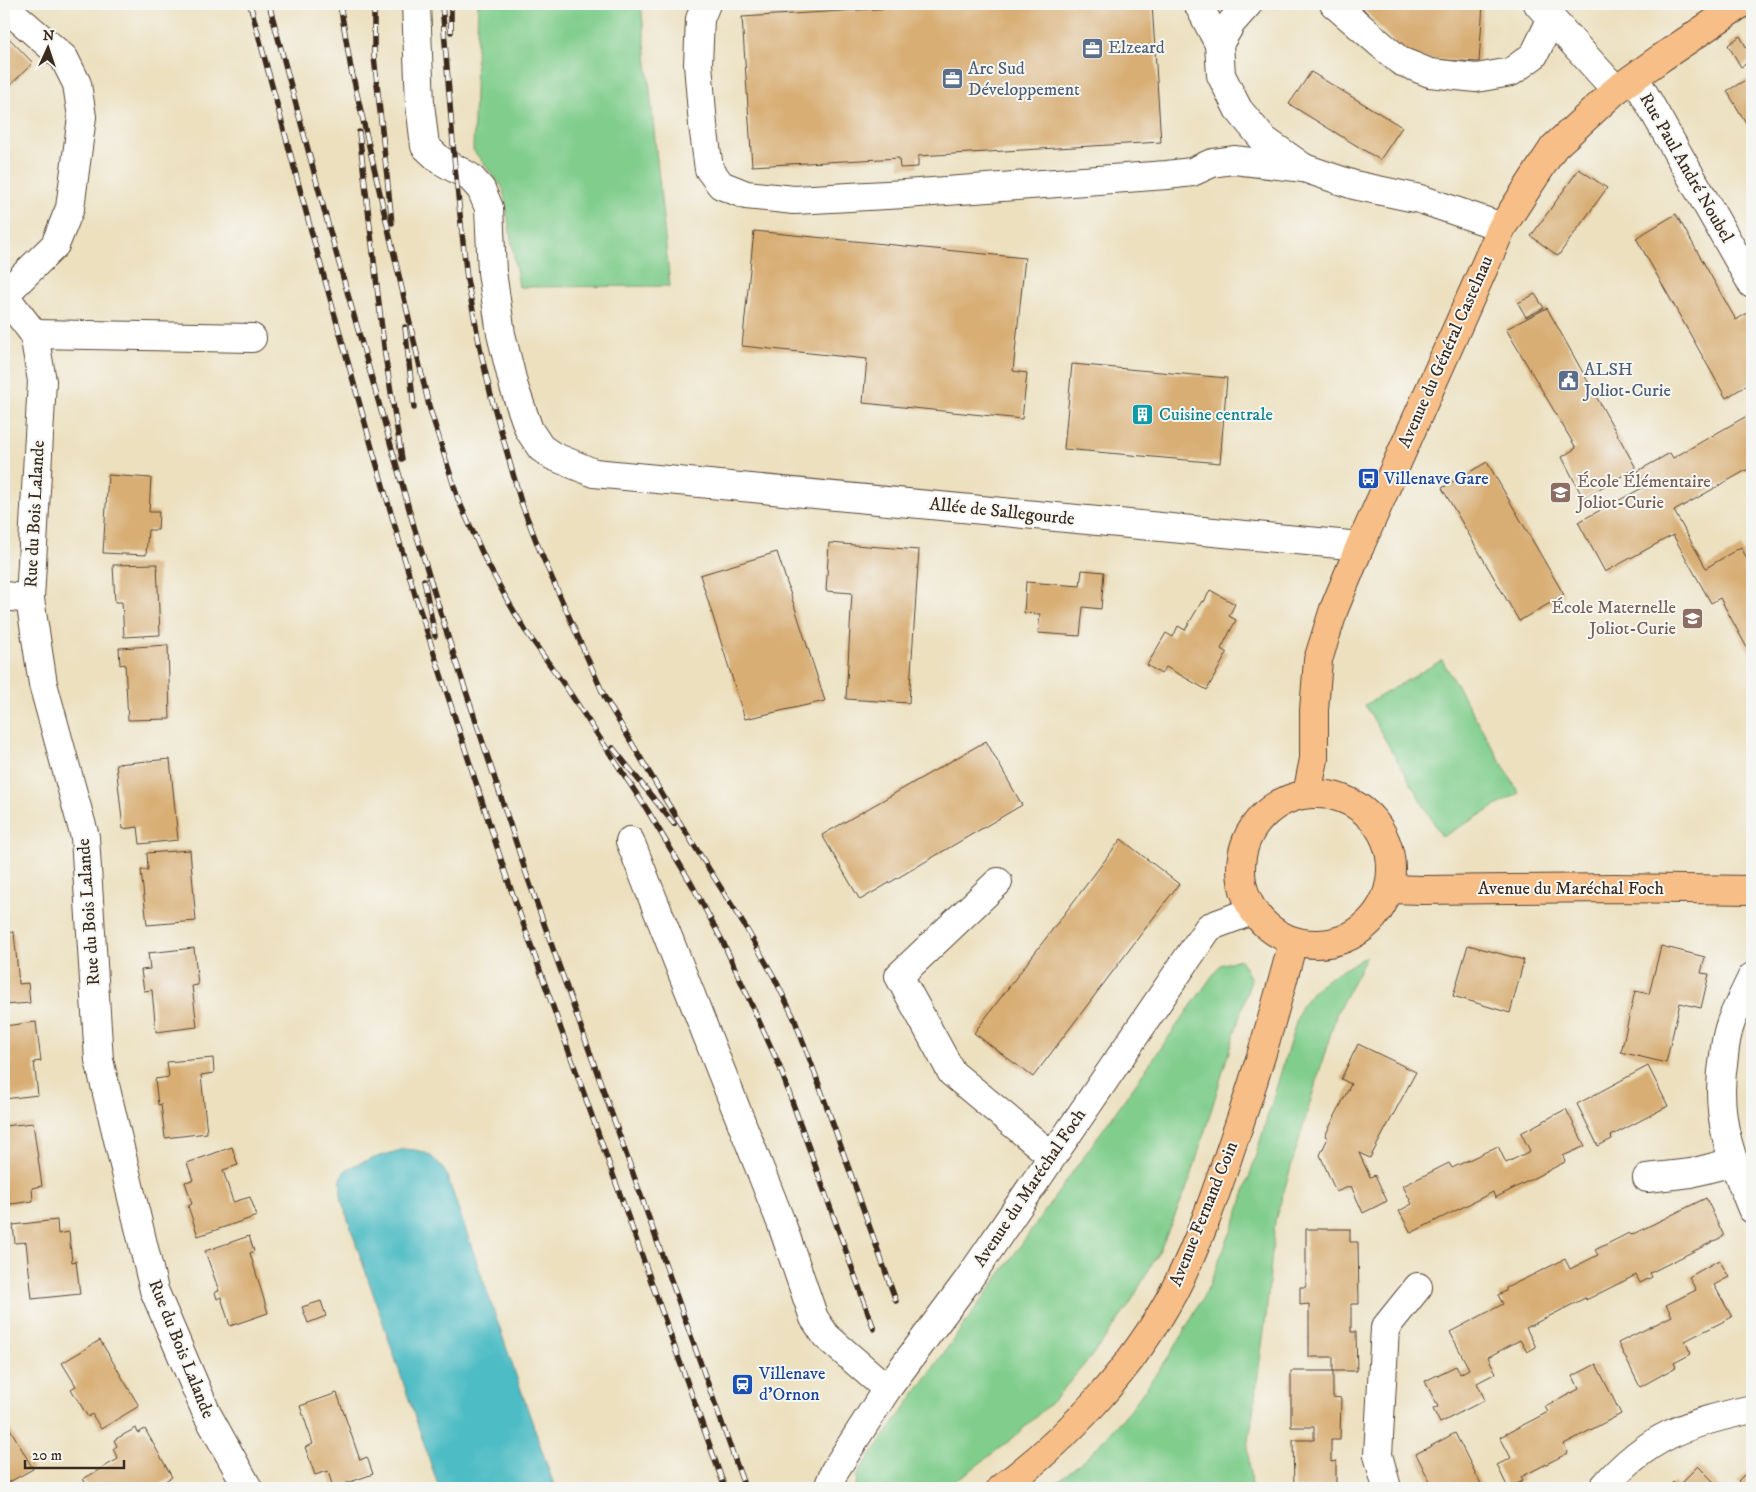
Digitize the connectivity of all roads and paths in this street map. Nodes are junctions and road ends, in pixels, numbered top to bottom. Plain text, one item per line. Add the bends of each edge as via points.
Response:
1 (416, 4) edge
2 (706, 4) edge
3 (1198, 4) edge
4 (1248, 4) edge
5 (1334, 4) edge
6 (1741, 4) edge
7 (4, 6) edge
8 (1544, 12) edge
9 (1219, 44) junction
10 (1625, 84) junction
11 (1304, 168) junction
12 (1502, 227) junction
13 (1752, 284) edge
14 (4, 295) edge
15 (34, 334) junction
16 (252, 338) dead end
17 (1360, 546) junction
18 (4, 596) edge
19 (30, 599) junction
20 (1308, 794) junction
21 (630, 841) dead end
22 (998, 882) dead end
23 (1389, 889) junction
24 (1752, 890) edge
25 (1252, 911) junction
26 (1293, 942) junction
27 (1752, 977) edge
28 (1052, 1156) junction
29 (1733, 1162) junction
30 (1647, 1178) dead end
31 (1752, 1209) edge
32 (1418, 1287) dead end
33 (887, 1389) junction
34 (1752, 1409) edge
35 (248, 1488) edge
36 (828, 1488) edge
37 (1001, 1488) edge
38 (1387, 1488) edge
39 (1603, 1488) edge

1 - 17 street, Allée de Sallegourde via 425,146 440,160 470,177 481,189 488,208 492,272 501,334 514,387 529,430 541,448 553,456 594,473
2 - 11 street via 700,19 698,64 709,169 721,185 746,195 794,200 905,194 1167,175 1192,172 1212,163 1234,160
3 - 9 street
4 - 9 street
5 - 8 street via 1400,61 1430,73 1476,78 1511,72 1534,55
6 - 10 main road, Avenue du Général Castelnau
7 - 14 street via 64,58 77,84 82,116 70,208 55,245
8 - 10 street, Rue Paul André Noubel
9 - 11 street via 1221,75 1238,109 1263,139
10 - 12 main road, Avenue du Général Castelnau via 1554,147
10 - 13 street, Rue Paul André Noubel
11 - 12 street via 1354,185 1420,199
12 - 17 main road, Avenue du Général Castelnau
14 - 15 street, Rue du Bois Lalande
15 - 16 street
15 - 19 street, Rue du Bois Lalande via 42,381
17 - 20 main road, Avenue du Général Castelnau via 1334,609 1318,660 1314,759
18 - 19 street
19 - 35 street, Rue du Bois Lalande via 43,684 85,837 99,1060 154,1290 207,1414
20 - 23 main road via 1332,795 1355,804 1374,820 1386,841 1392,865
20 - 25 main road via 1283,801 1262,816 1247,837 1240,862 1242,887
21 - 33 street via 782,1225 814,1318 826,1336
22 - 28 street via 899,976 952,1073
23 - 24 main road, Avenue du Maréchal Foch
23 - 26 main road via 1380,911 1363,929 1342,941 1318,945
25 - 26 main road via 1270,930
25 - 28 street, Avenue du Maréchal Foch via 1209,927
26 - 37 main road, Avenue Fernand Coin via 1217,1191 1173,1292 1107,1389 1046,1453
27 - 29 street via 1730,1023 1722,1068 1722,1112
28 - 33 street, Avenue du Maréchal Foch via 968,1280
29 - 30 street via 1691,1173
29 - 31 street
32 - 38 street via 1386,1328 1378,1455
33 - 36 street, Avenue du Maréchal Foch via 835,1470
34 - 39 street via 1674,1431 1630,1460

